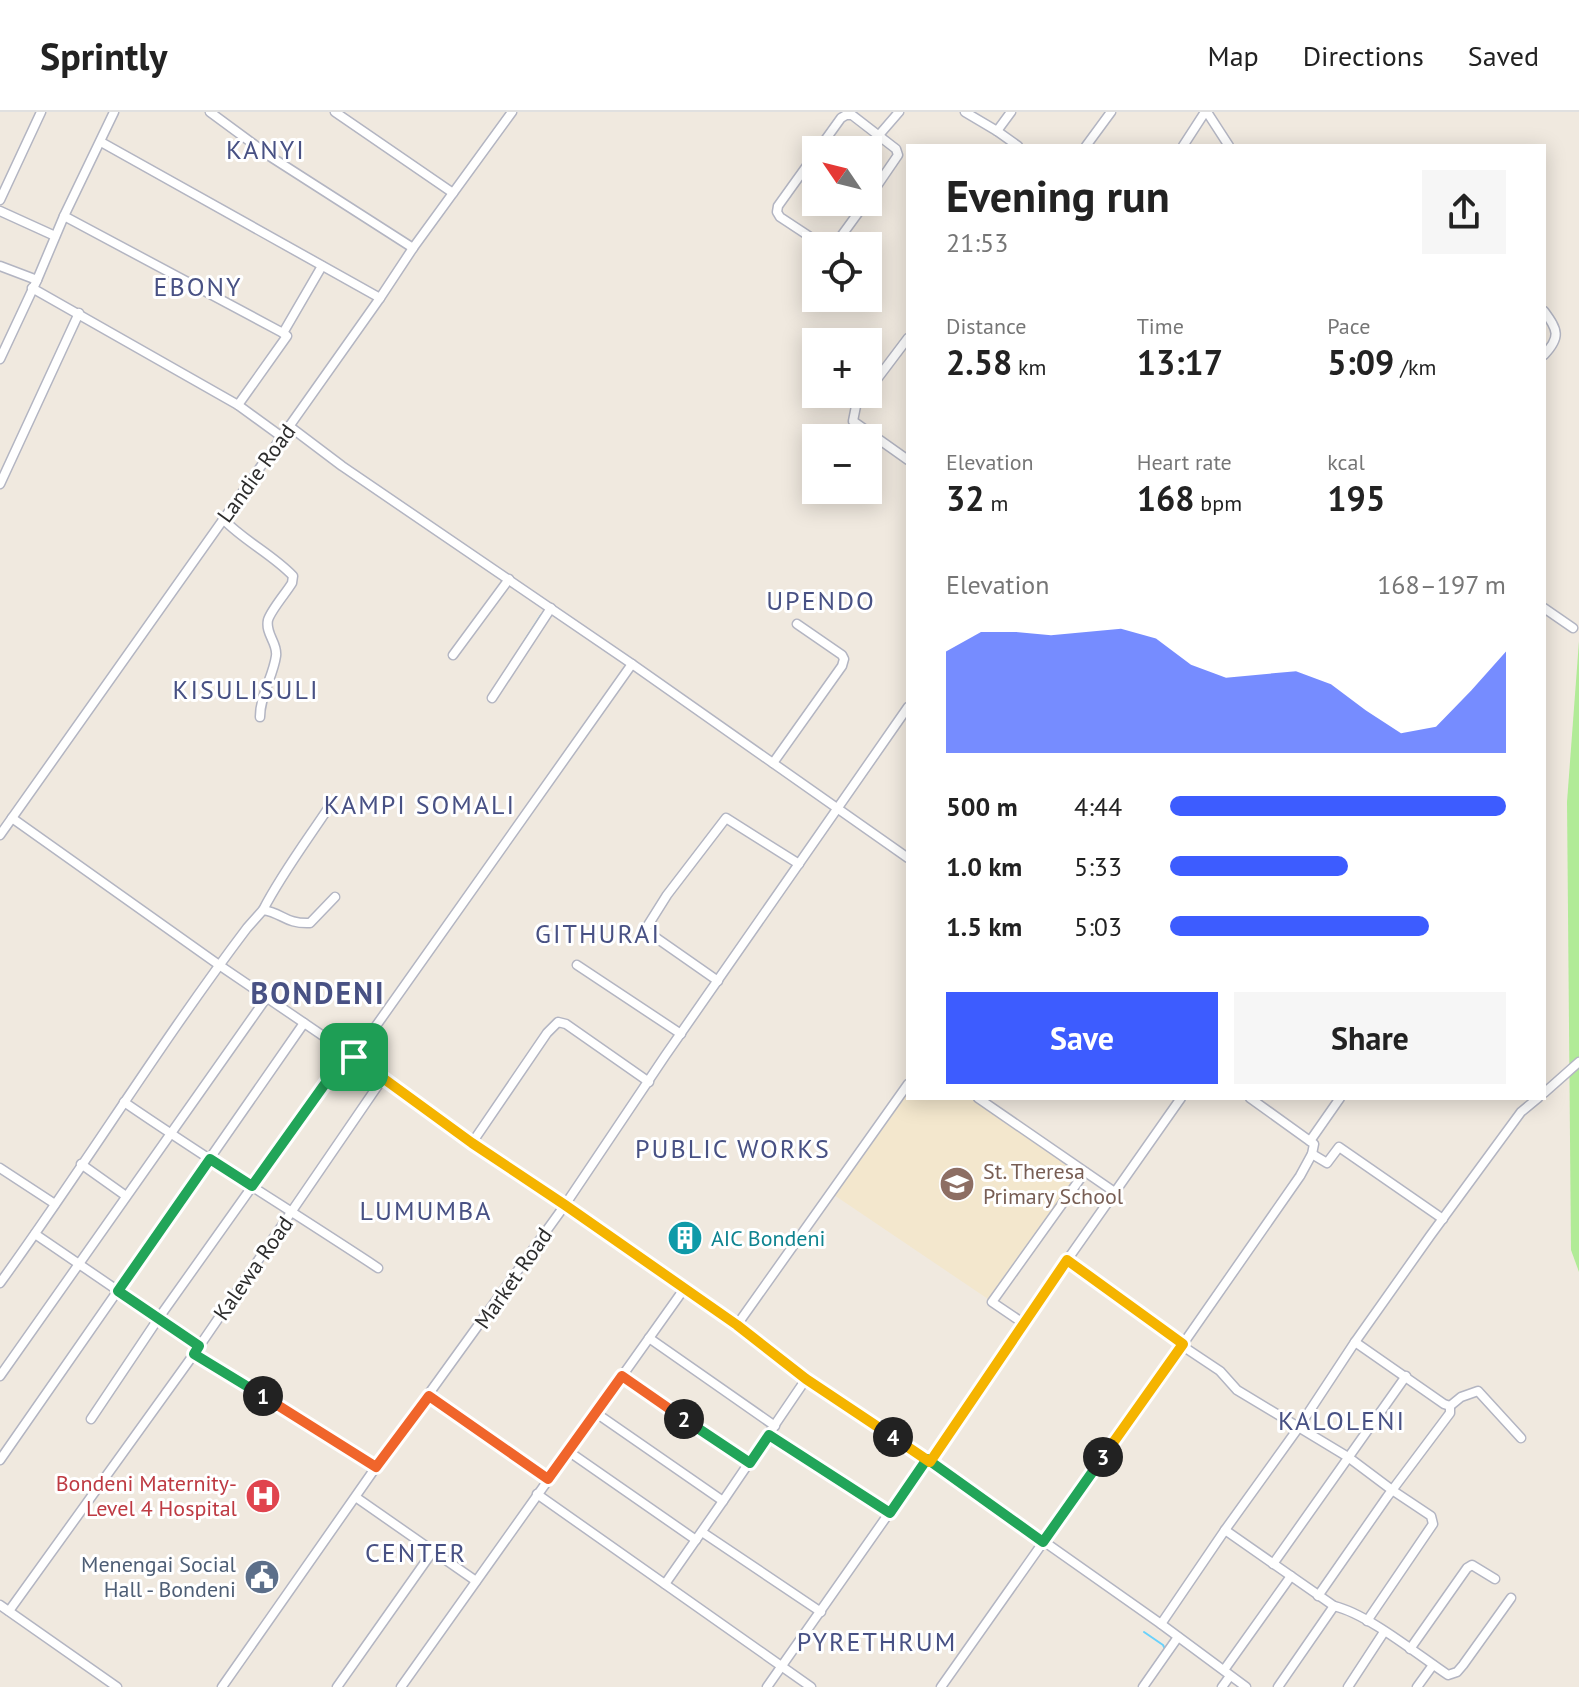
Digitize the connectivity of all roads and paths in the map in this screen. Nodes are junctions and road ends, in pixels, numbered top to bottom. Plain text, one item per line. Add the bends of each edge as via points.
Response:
1 (41, 112) edge
2 (114, 112) edge
3 (210, 112) edge
4 (335, 112) edge
5 (512, 112) edge
6 (899, 112) edge
7 (965, 112) edge
8 (1011, 112) edge
9 (1111, 112) edge
10 (1206, 112) edge
11 (997, 131) junction
12 (879, 135) joint
13 (828, 136) edge
14 (882, 137) edge
15 (101, 142) junction
16 (1015, 144) edge
17 (1087, 144) edge
18 (1184, 144) edge
19 (1228, 144) edge
20 (802, 172) edge
21 (882, 178) edge
22 (453, 193) junction
23 (0, 200) edge
24 (0, 211) edge
25 (64, 216) junction
26 (803, 232) edge
27 (55, 236) junction
28 (413, 248) junction
29 (0, 266) edge
30 (322, 266) junction
31 (35, 284) junction
32 (380, 298) junction
33 (79, 313) junction
34 (1546, 313) edge
35 (283, 333) junction
36 (906, 341) edge
37 (1546, 353) edge
38 (0, 359) edge
39 (882, 372) edge
40 (238, 405) junction
41 (856, 408) edge
42 (289, 426) junction
43 (282, 437) junction
44 (906, 459) edge
45 (0, 484) edge
46 (223, 519) junction
47 (509, 579) junction
48 (551, 608) junction
49 (1546, 609) edge
50 (797, 624) dead end
51 (1573, 628) dead end
52 (453, 655) dead end
53 (632, 664) junction
54 (492, 698) dead end
55 (906, 710) edge
56 (260, 717) dead end
57 (773, 763) junction
58 (837, 808) junction
59 (327, 810) dead end
60 (12, 818) junction
61 (0, 835) edge
62 (906, 857) edge
63 (799, 864) junction
64 (335, 897) dead end
65 (263, 910) junction
66 (219, 965) junction
67 (577, 965) dead end
68 (718, 981) junction
69 (267, 997) junction
70 (304, 1023) junction
71 (681, 1034) junction
72 (351, 1055) junction
73 (1579, 1062) edge
74 (383, 1078) junction
75 (649, 1082) junction
76 (906, 1087) edge
77 (1546, 1091) edge
78 (981, 1100) edge
79 (1180, 1100) edge
80 (1253, 1100) edge
81 (1339, 1100) edge
82 (1536, 1100) edge
83 (124, 1102) junction
84 (170, 1134) junction
85 (1310, 1141) junction
86 (472, 1143) junction
87 (210, 1159) junction
88 (1320, 1159) junction
89 (81, 1164) junction
90 (0, 1168) edge
91 (1085, 1172) junction
92 (252, 1186) junction
93 (1116, 1193) junction
94 (126, 1196) junction
95 (55, 1204) junction
96 (565, 1205) junction
97 (293, 1211) junction
98 (1443, 1219) junction
99 (35, 1234) junction
100 (1067, 1260) junction
101 (78, 1263) junction
102 (378, 1268) dead end
103 (0, 1283) edge
104 (684, 1289) junction
105 (118, 1291) junction
106 (158, 1319) junction
107 (1023, 1323) junction
108 (737, 1325) junction
109 (649, 1338) junction
110 (1355, 1342) junction
111 (1187, 1348) junction
112 (196, 1350) junction
113 (0, 1376) edge
114 (622, 1376) junction
115 (1406, 1376) junction
116 (806, 1379) junction
117 (429, 1396) junction
118 (1450, 1406) junction
119 (596, 1413) junction
120 (91, 1419) dead end
121 (775, 1426) junction
122 (1299, 1427) junction
123 (769, 1435) junction
124 (1521, 1438) dead end
125 (568, 1451) junction
126 (1348, 1457) junction
127 (0, 1460) edge
128 (929, 1460) junction
129 (750, 1463) junction
130 (376, 1467) junction
131 (548, 1479) junction
132 (1392, 1490) junction
133 (537, 1494) junction
134 (357, 1498) junction
135 (723, 1501) junction
136 (890, 1513) junction
137 (1225, 1530) junction
138 (702, 1532) junction
139 (696, 1540) junction
140 (1043, 1542) junction
141 (433, 1551) junction
142 (1273, 1564) junction
143 (1291, 1576) junction
144 (1495, 1579) dead end
145 (476, 1581) junction
146 (665, 1584) junction
147 (1318, 1596) junction
148 (1511, 1598) dead end
149 (0, 1605) edge
150 (1334, 1606) junction
151 (9, 1611) junction
152 (821, 1612) junction
153 (1367, 1621) junction
154 (1161, 1624) junction
155 (1384, 1632) junction
156 (1178, 1637) junction
157 (1410, 1649) junction
158 (1433, 1665) junction
159 (782, 1666) junction
160 (1227, 1673) junction
161 (117, 1687) edge
162 (222, 1687) edge
163 (337, 1687) edge
164 (401, 1687) edge
165 (767, 1687) edge
166 (811, 1687) edge
167 (941, 1687) edge
168 (1143, 1687) edge
169 (1222, 1687) edge
170 (1246, 1687) edge
171 (1278, 1687) edge
172 (1348, 1687) edge
173 (1417, 1687) edge

1 - 23 street
2 - 15 street
3 - 28 street
4 - 22 street
5 - 22 street, Landie Road
6 - 12 street
7 - 11 street
8 - 11 street
9 - 17 street
10 - 18 street
10 - 19 street
11 - 16 street
12 - 13 street via 846,115
14 - 21 street via 898,155
15 - 25 street
15 - 30 street
20 - 26 street via 777,212
22 - 28 street, Landie Road
24 - 27 street
25 - 27 street
25 - 35 street
27 - 31 street
28 - 32 street, Landie Road
29 - 31 street
30 - 32 street
30 - 35 street
31 - 33 street
31 - 38 street
32 - 42 street, Landie Road
33 - 40 street
33 - 45 street
34 - 37 street via 1557,335
35 - 40 street via 287,336
36 - 39 street
40 - 43 street
41 - 44 street via 853,421
42 - 43 street, Landie Road
42 - 47 street
43 - 46 street, Landie Road
46 - 56 street via 293,576 268,620 277,654
46 - 60 street, Landie Road
47 - 48 street
47 - 52 street
48 - 53 street
48 - 54 street
49 - 51 street
50 - 57 street via 844,659
53 - 57 street
53 - 72 street
55 - 58 street, Market Road
57 - 58 street
58 - 62 street
58 - 63 street, Market Road
59 - 65 street
60 - 61 street, Landie Road
60 - 66 street
63 - 68 street, Market Road
63 - 68 street via 726,818 667,895 645,930
64 - 65 street via 310,923 297,924
65 - 66 street
66 - 69 street
66 - 83 street
67 - 71 street
68 - 71 street, Market Road
69 - 70 street
69 - 84 street
70 - 72 street
70 - 87 street
71 - 75 street, Market Road
72 - 74 street
72 - 92 street
73 - 77 street
74 - 86 street
74 - 97 street, Kalewa Road
75 - 86 street via 558,1022
75 - 96 street, Market Road
76 - 108 street
78 - 91 street
79 - 93 street
80 - 85 street
81 - 85 street
82 - 98 street via 1521,1112
83 - 84 street
83 - 89 street
84 - 87 street
84 - 94 street
85 - 88 street
86 - 96 street
87 - 92 street
87 - 105 street
88 - 98 street via 1339,1147
88 - 111 street via 1300,1176
89 - 94 street
89 - 95 street
90 - 95 street
91 - 93 street
91 - 107 street via 992,1302
92 - 97 street
92 - 106 street
93 - 100 street
94 - 101 street
95 - 99 street
96 - 104 street
96 - 117 street, Market Road
97 - 102 street
97 - 112 street, Kalewa Road
98 - 110 street
99 - 101 street
99 - 103 street
100 - 107 street
100 - 111 street
101 - 105 street
101 - 113 street
104 - 108 street
104 - 109 street
105 - 106 street
105 - 127 street
106 - 112 street
106 - 120 street
107 - 128 street
108 - 116 street
109 - 114 street
109 - 121 street
110 - 115 street
110 - 122 street
111 - 122 street via 1237,1390
111 - 140 street
112 - 130 street
112 - 151 street, Kalewa Road
114 - 119 street
114 - 129 street
115 - 118 street
115 - 126 street
116 - 121 street
116 - 128 street
117 - 130 street, Market Road
117 - 131 street
118 - 124 street via 1478,1391
118 - 132 street
119 - 125 street
119 - 135 street
121 - 123 street
122 - 126 street
122 - 137 street
123 - 129 street
123 - 136 street
125 - 131 street
125 - 139 street
126 - 132 street
126 - 142 street
128 - 136 street
128 - 140 street
129 - 135 street
130 - 134 street, Market Road
131 - 133 street
132 - 147 street
132 - 153 street via 1431,1516 1433,1524
133 - 145 street
133 - 146 street
134 - 141 street
134 - 162 street, Market Road
135 - 138 street
136 - 152 street
137 - 142 street
137 - 154 street
138 - 139 street
138 - 152 street
139 - 146 street
140 - 154 street
140 - 167 street
141 - 145 street
141 - 163 street
142 - 143 street
143 - 147 street
143 - 160 street
144 - 157 street via 1472,1565 1467,1568
145 - 164 street
146 - 159 street
147 - 150 street
148 - 158 street via 1457,1672 1448,1675
149 - 151 street
150 - 153 street
150 - 171 street
151 - 161 street
152 - 159 street
153 - 155 street
154 - 156 street
155 - 157 street
155 - 172 street
156 - 160 street
156 - 168 street
157 - 158 street
158 - 173 street
159 - 165 street
159 - 166 street
160 - 169 street
160 - 170 street

